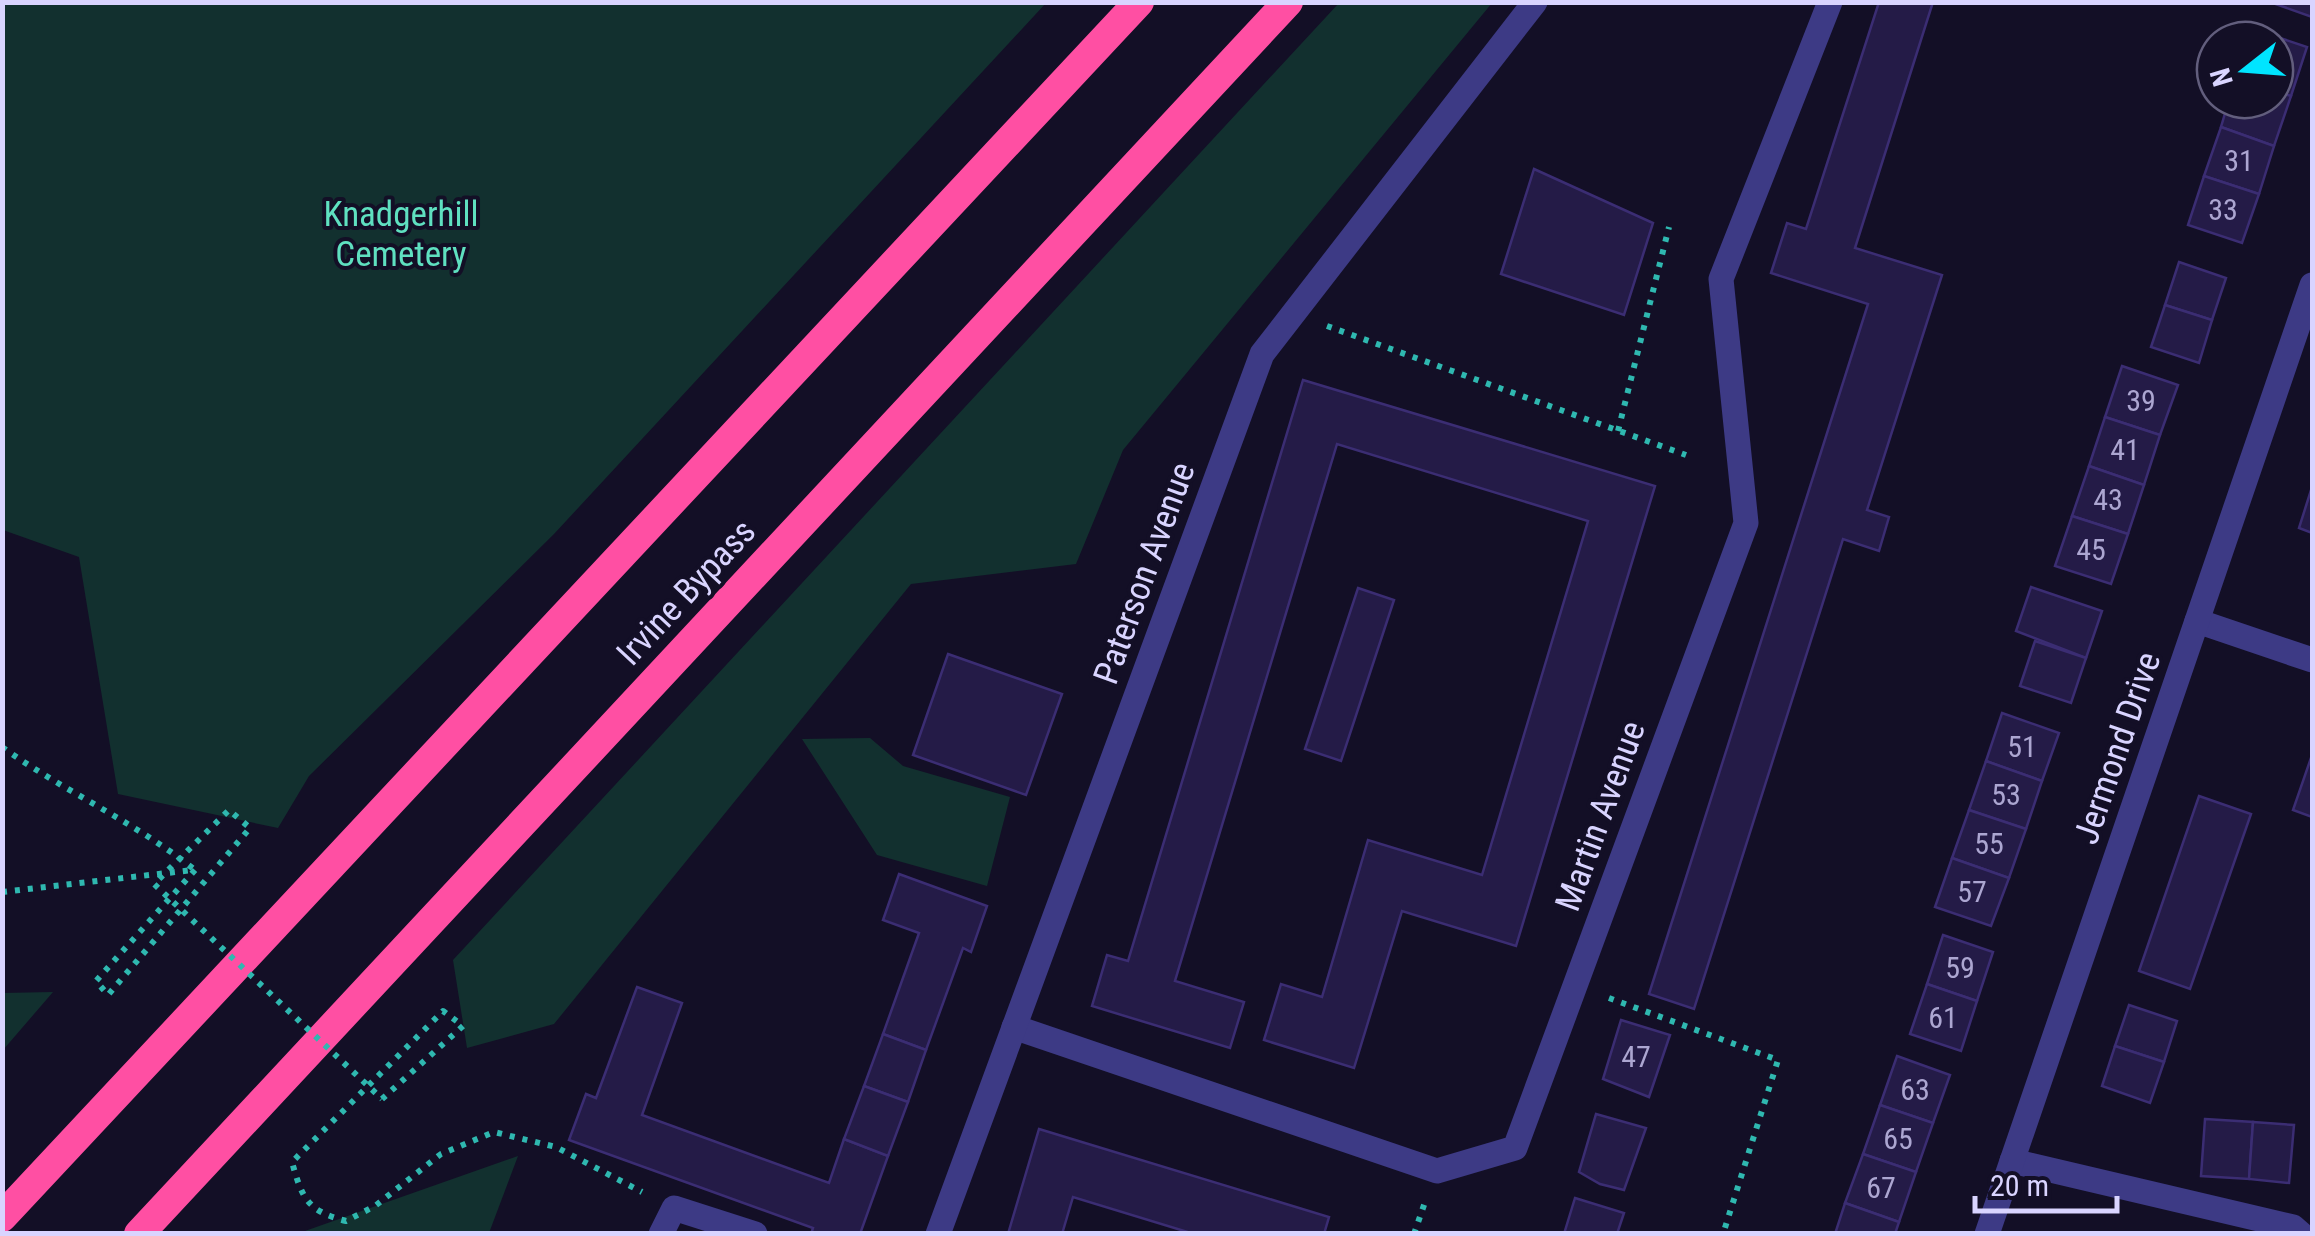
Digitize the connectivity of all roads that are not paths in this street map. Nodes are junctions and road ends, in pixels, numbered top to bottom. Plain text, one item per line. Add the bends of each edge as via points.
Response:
1 (1139, 2) edge
2 (1288, 2) edge
3 (1535, 2) edge
4 (1830, 2) edge
5 (2312, 285) edge
6 (2198, 621) junction
7 (2312, 660) edge
8 (1014, 1028) junction
9 (2012, 1161) junction
10 (2, 1217) edge
11 (139, 1234) edge
12 (661, 1234) edge
13 (755, 1234) edge
14 (938, 1234) edge
15 (1988, 1234) edge
16 (2301, 1234) edge

1 - 10 highway, Irvine Bypass
2 - 11 highway, Irvine Bypass
3 - 8 street, Paterson Avenue via 1262,354
4 - 8 street, Martin Avenue via 1721,279 1746,523 1515,1148 1436,1172
5 - 6 street, Jermond Drive
6 - 7 street
6 - 9 street, Jermond Drive
8 - 14 street, Paterson Avenue
9 - 15 street, Jermond Drive
9 - 16 street
12 - 13 street via 674,1208

